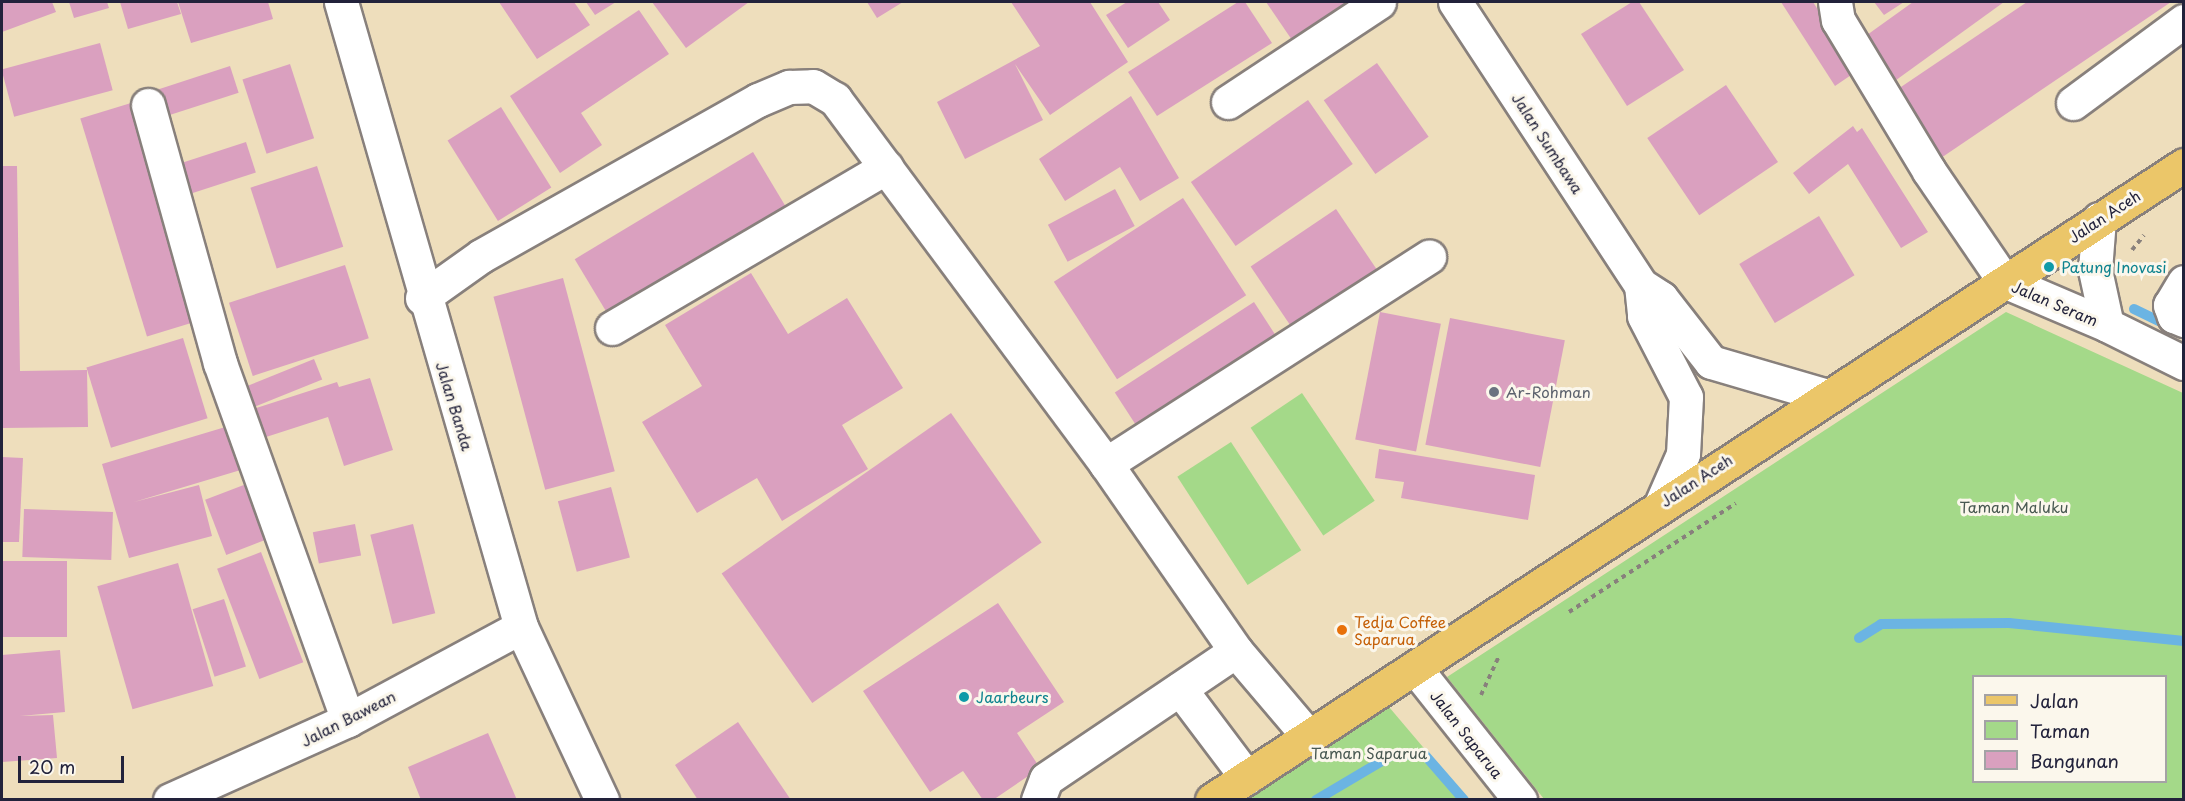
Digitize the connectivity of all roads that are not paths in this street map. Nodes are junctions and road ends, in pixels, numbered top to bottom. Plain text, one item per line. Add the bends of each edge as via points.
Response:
1 (341, 2) edge
2 (1380, 2) edge
3 (1455, 2) edge
4 (1834, 2) edge
5 (2184, 21) edge
6 (1228, 102) dead end
7 (2073, 104) dead end
8 (148, 105) dead end
9 (2184, 165) edge
10 (886, 167) junction
11 (2099, 219) junction
12 (1429, 257) dead end
13 (2004, 281) junction
14 (2184, 282) edge
15 (1641, 285) junction
16 (423, 298) junction
17 (2184, 320) edge
18 (2107, 325) junction
19 (612, 328) dead end
20 (2184, 363) edge
21 (1824, 395) junction
22 (1106, 464) junction
23 (1662, 502) junction
24 (521, 627) junction
25 (1236, 651) junction
26 (1415, 668) junction
27 (1180, 689) junction
28 (348, 720) junction
29 (1309, 737) junction
30 (1247, 778) junction
31 (170, 800) edge
32 (602, 800) edge
33 (1038, 800) edge
34 (1212, 800) edge
35 (1520, 800) edge

1 - 16 street, Jalan Banda
2 - 6 street
3 - 15 street, Jalan Sumbawa
4 - 13 street via 1838,20 1929,171
5 - 7 street
8 - 28 street via 220,363
9 - 11 main road, Jalan Aceh
10 - 16 street via 835,99 813,86 789,87 481,256
10 - 19 street
10 - 22 street
11 - 13 main road, Jalan Aceh
11 - 18 street, Jalan Seram via 2094,270
12 - 22 street
13 - 18 street, Jalan Seram
13 - 21 main road, Jalan Aceh
14 - 17 street via 2170,305 2174,316
15 - 21 street, Jalan Sumbawa via 1661,298 1712,362
15 - 23 street, Jalan Sumbawa via 1644,316 1686,398 1683,454
16 - 24 street, Jalan Banda
18 - 20 street, Jalan Seram
21 - 23 main road, Jalan Aceh
22 - 25 street
23 - 26 main road, Jalan Aceh
24 - 28 street, Jalan Bawean
24 - 32 street, Jalan Banda
25 - 27 street
25 - 29 street
26 - 29 main road, Jalan Aceh
26 - 35 street, Jalan Saparua
27 - 30 street
27 - 33 street via 1046,779
28 - 31 street, Jalan Bawean
29 - 30 main road, Jalan Aceh
30 - 34 main road, Jalan Aceh

